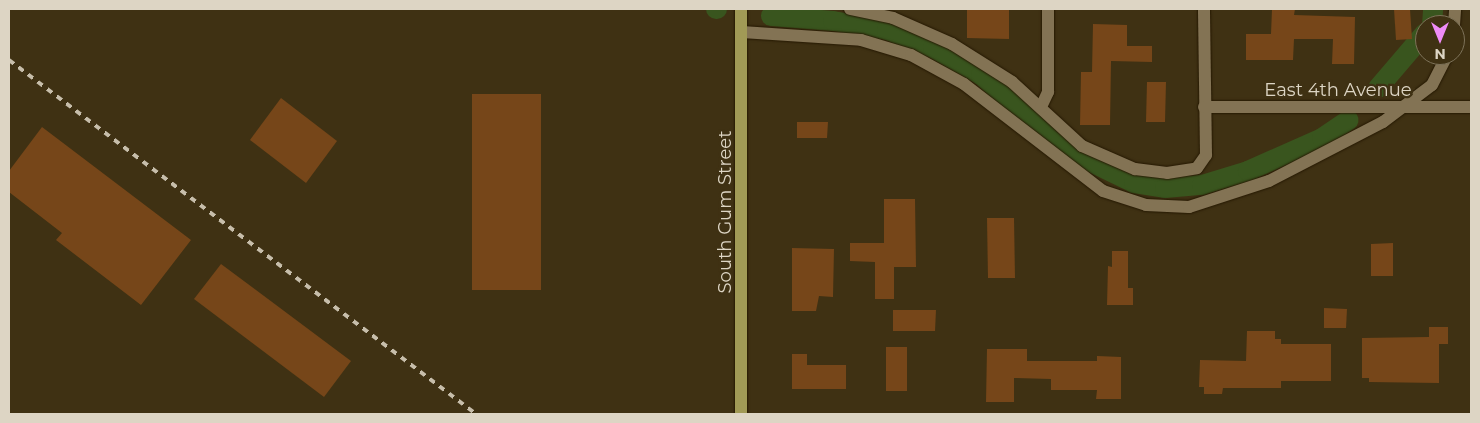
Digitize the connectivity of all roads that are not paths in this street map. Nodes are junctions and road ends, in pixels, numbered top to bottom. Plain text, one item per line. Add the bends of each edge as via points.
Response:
1 (741, 9) edge
2 (850, 9) edge
3 (1048, 9) edge
4 (1204, 9) edge
5 (742, 32) junction
6 (1442, 65) edge
7 (1041, 107) junction
8 (1204, 107) junction
9 (1403, 107) junction
10 (1471, 107) edge
11 (741, 414) edge

1 - 5 main road, South Gum Street
2 - 7 street via 893,18 952,44 1012,82
3 - 7 street via 1048,92
4 - 8 street
5 - 9 street via 861,40 911,55 964,84 1103,191 1146,205 1189,207 1225,198 1277,177 1383,122
5 - 11 main road, South Gum Street
6 - 9 street via 1432,84
7 - 8 street via 1082,146 1135,169 1167,173 1185,172 1203,161
8 - 9 street, East 4th Avenue
9 - 10 street, East 4th Avenue

